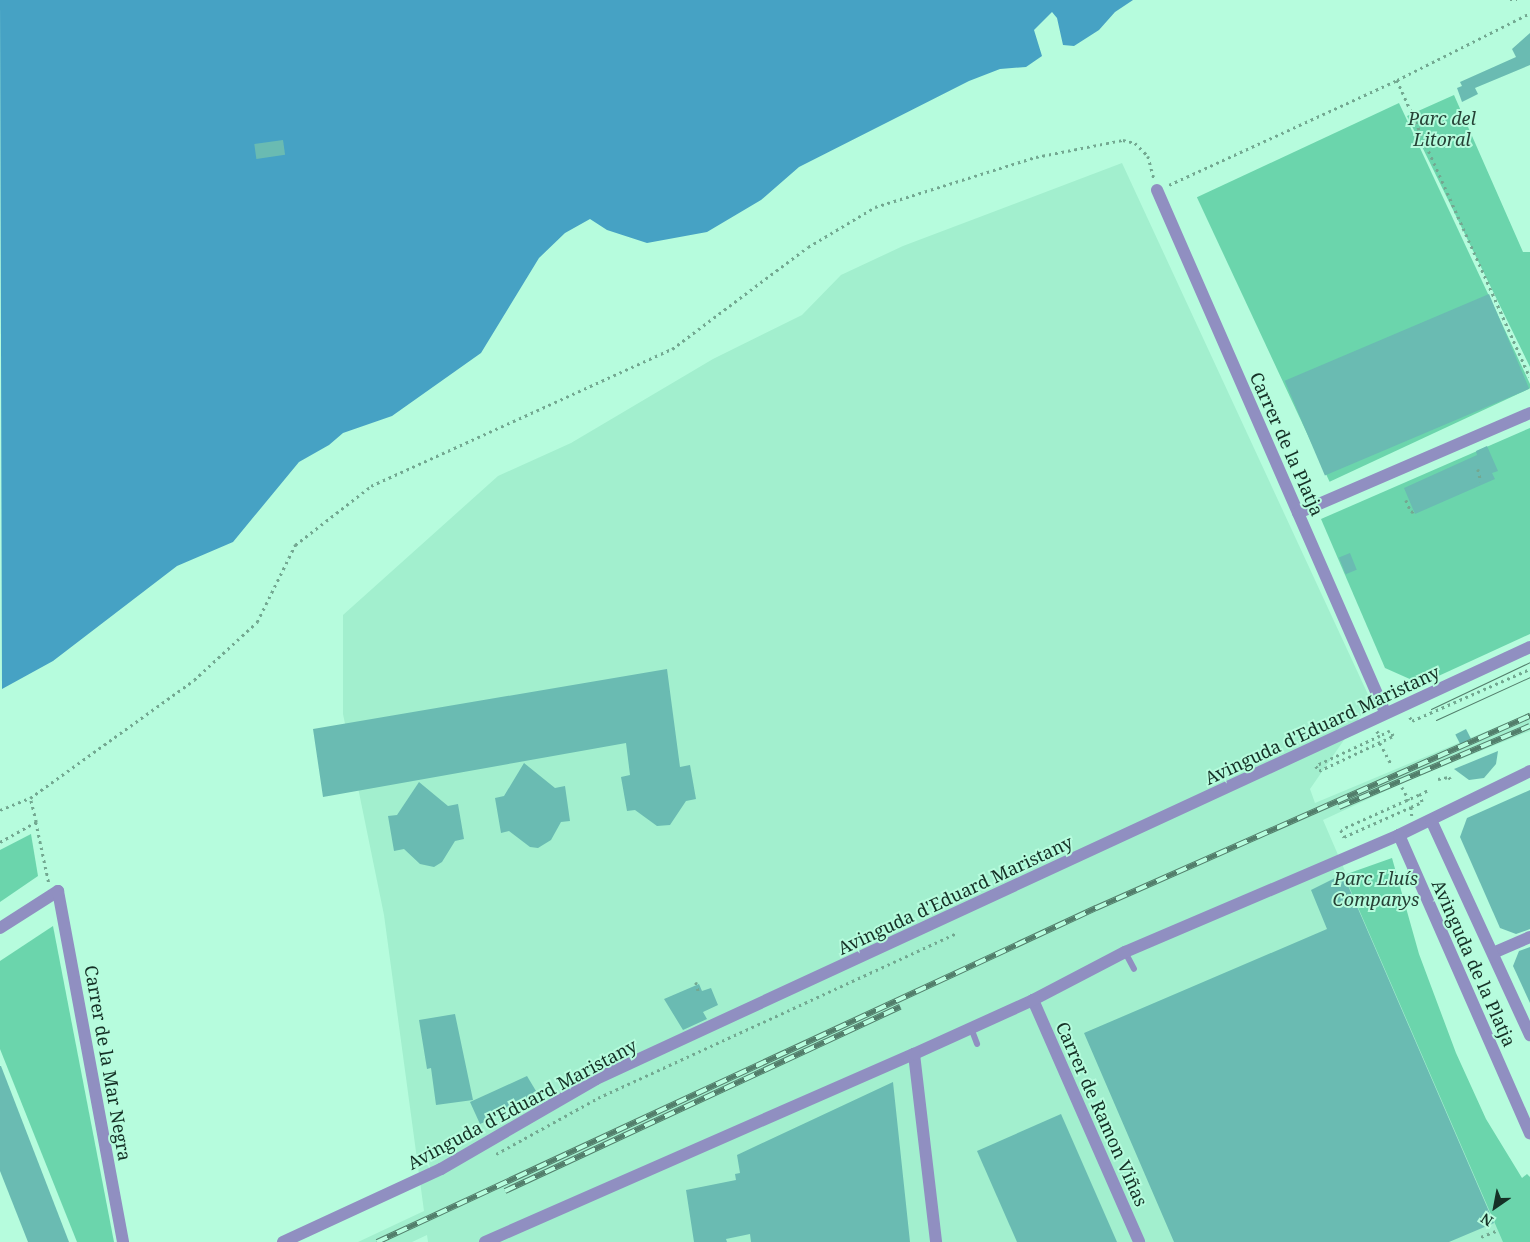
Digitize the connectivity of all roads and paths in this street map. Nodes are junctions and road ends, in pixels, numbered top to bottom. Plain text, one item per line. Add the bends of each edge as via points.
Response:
1 (1510, 0) edge
2 (1517, 0) edge
3 (1530, 13) edge
4 (1526, 16) junction
5 (1530, 19) edge
6 (1397, 80) junction
7 (1157, 190) junction
8 (1530, 376) edge
9 (1530, 413) edge
10 (1478, 470) dead end
11 (1481, 482) dead end
12 (1406, 500) dead end
13 (1414, 511) dead end
14 (1298, 513) junction
15 (1530, 647) edge
16 (1530, 669) edge
17 (1385, 712) junction
18 (1410, 716) dead end
19 (1371, 718) junction
20 (1380, 736) junction
21 (1380, 743) junction
22 (1391, 764) dead end
23 (1530, 771) edge
24 (1438, 779) dead end
25 (1451, 780) dead end
26 (1402, 787) dead end
27 (1428, 790) dead end
28 (1419, 795) junction
29 (30, 798) junction
30 (1409, 800) junction
31 (0, 810) edge
32 (1432, 820) junction
33 (36, 822) junction
34 (1399, 835) junction
35 (0, 842) edge
36 (55, 892) junction
37 (0, 928) edge
38 (956, 933) dead end
39 (1530, 937) edge
40 (1125, 952) junction
41 (1494, 953) junction
42 (1134, 969) dead end
43 (696, 982) dead end
44 (700, 994) dead end
45 (1033, 1000) junction
46 (971, 1028) junction
47 (1530, 1035) edge
48 (977, 1044) dead end
49 (914, 1054) junction
50 (1530, 1133) edge
51 (493, 1155) dead end
52 (1498, 1230) dead end
53 (1481, 1237) dead end
54 (123, 1242) edge
55 (283, 1242) edge
56 (485, 1242) edge
57 (936, 1242) edge
58 (1139, 1242) edge

1 - 2 path
3 - 4 path
4 - 5 path
4 - 6 path
6 - 7 path
6 - 8 path
7 - 14 street, Carrer de la Platja
7 - 29 path via 1148,156 1135,143 1123,140 1036,157 875,207 808,247 672,349 371,486 295,545 257,622 201,673
9 - 14 street
10 - 11 path
12 - 13 path via 1411,512
14 - 17 street, Carrer de la Platja
15 - 17 street, Avinguda d'Eduard Maristany
16 - 18 path via 1412,721
17 - 19 street, Avinguda d'Eduard Maristany
19 - 20 path
19 - 55 street, Avinguda d'Eduard Maristany via 1255,777 596,1079 441,1169
20 - 21 path via 1390,731 1393,736
20 - 21 path via 1316,766 1319,772
21 - 22 path
23 - 32 street
24 - 25 path via 1450,777
26 - 30 path
27 - 28 path
28 - 30 path
28 - 30 path via 1422,802 1411,809 1344,837 1341,830
29 - 31 path
29 - 33 path
32 - 34 street
32 - 41 street, Avinguda de la Platja
33 - 35 path
33 - 36 path
34 - 40 street
34 - 50 street, Avinguda de la Platja
36 - 37 street
36 - 54 street, Carrer de la Mar Negra
38 - 51 path via 598,1098
39 - 41 street
40 - 42 lane
40 - 45 street
41 - 47 street, Avinguda de la Platja
43 - 44 path
45 - 46 street
45 - 58 street, Carrer de Ramon Viñas
46 - 48 lane
46 - 49 street
49 - 56 street
49 - 57 street
52 - 53 path

